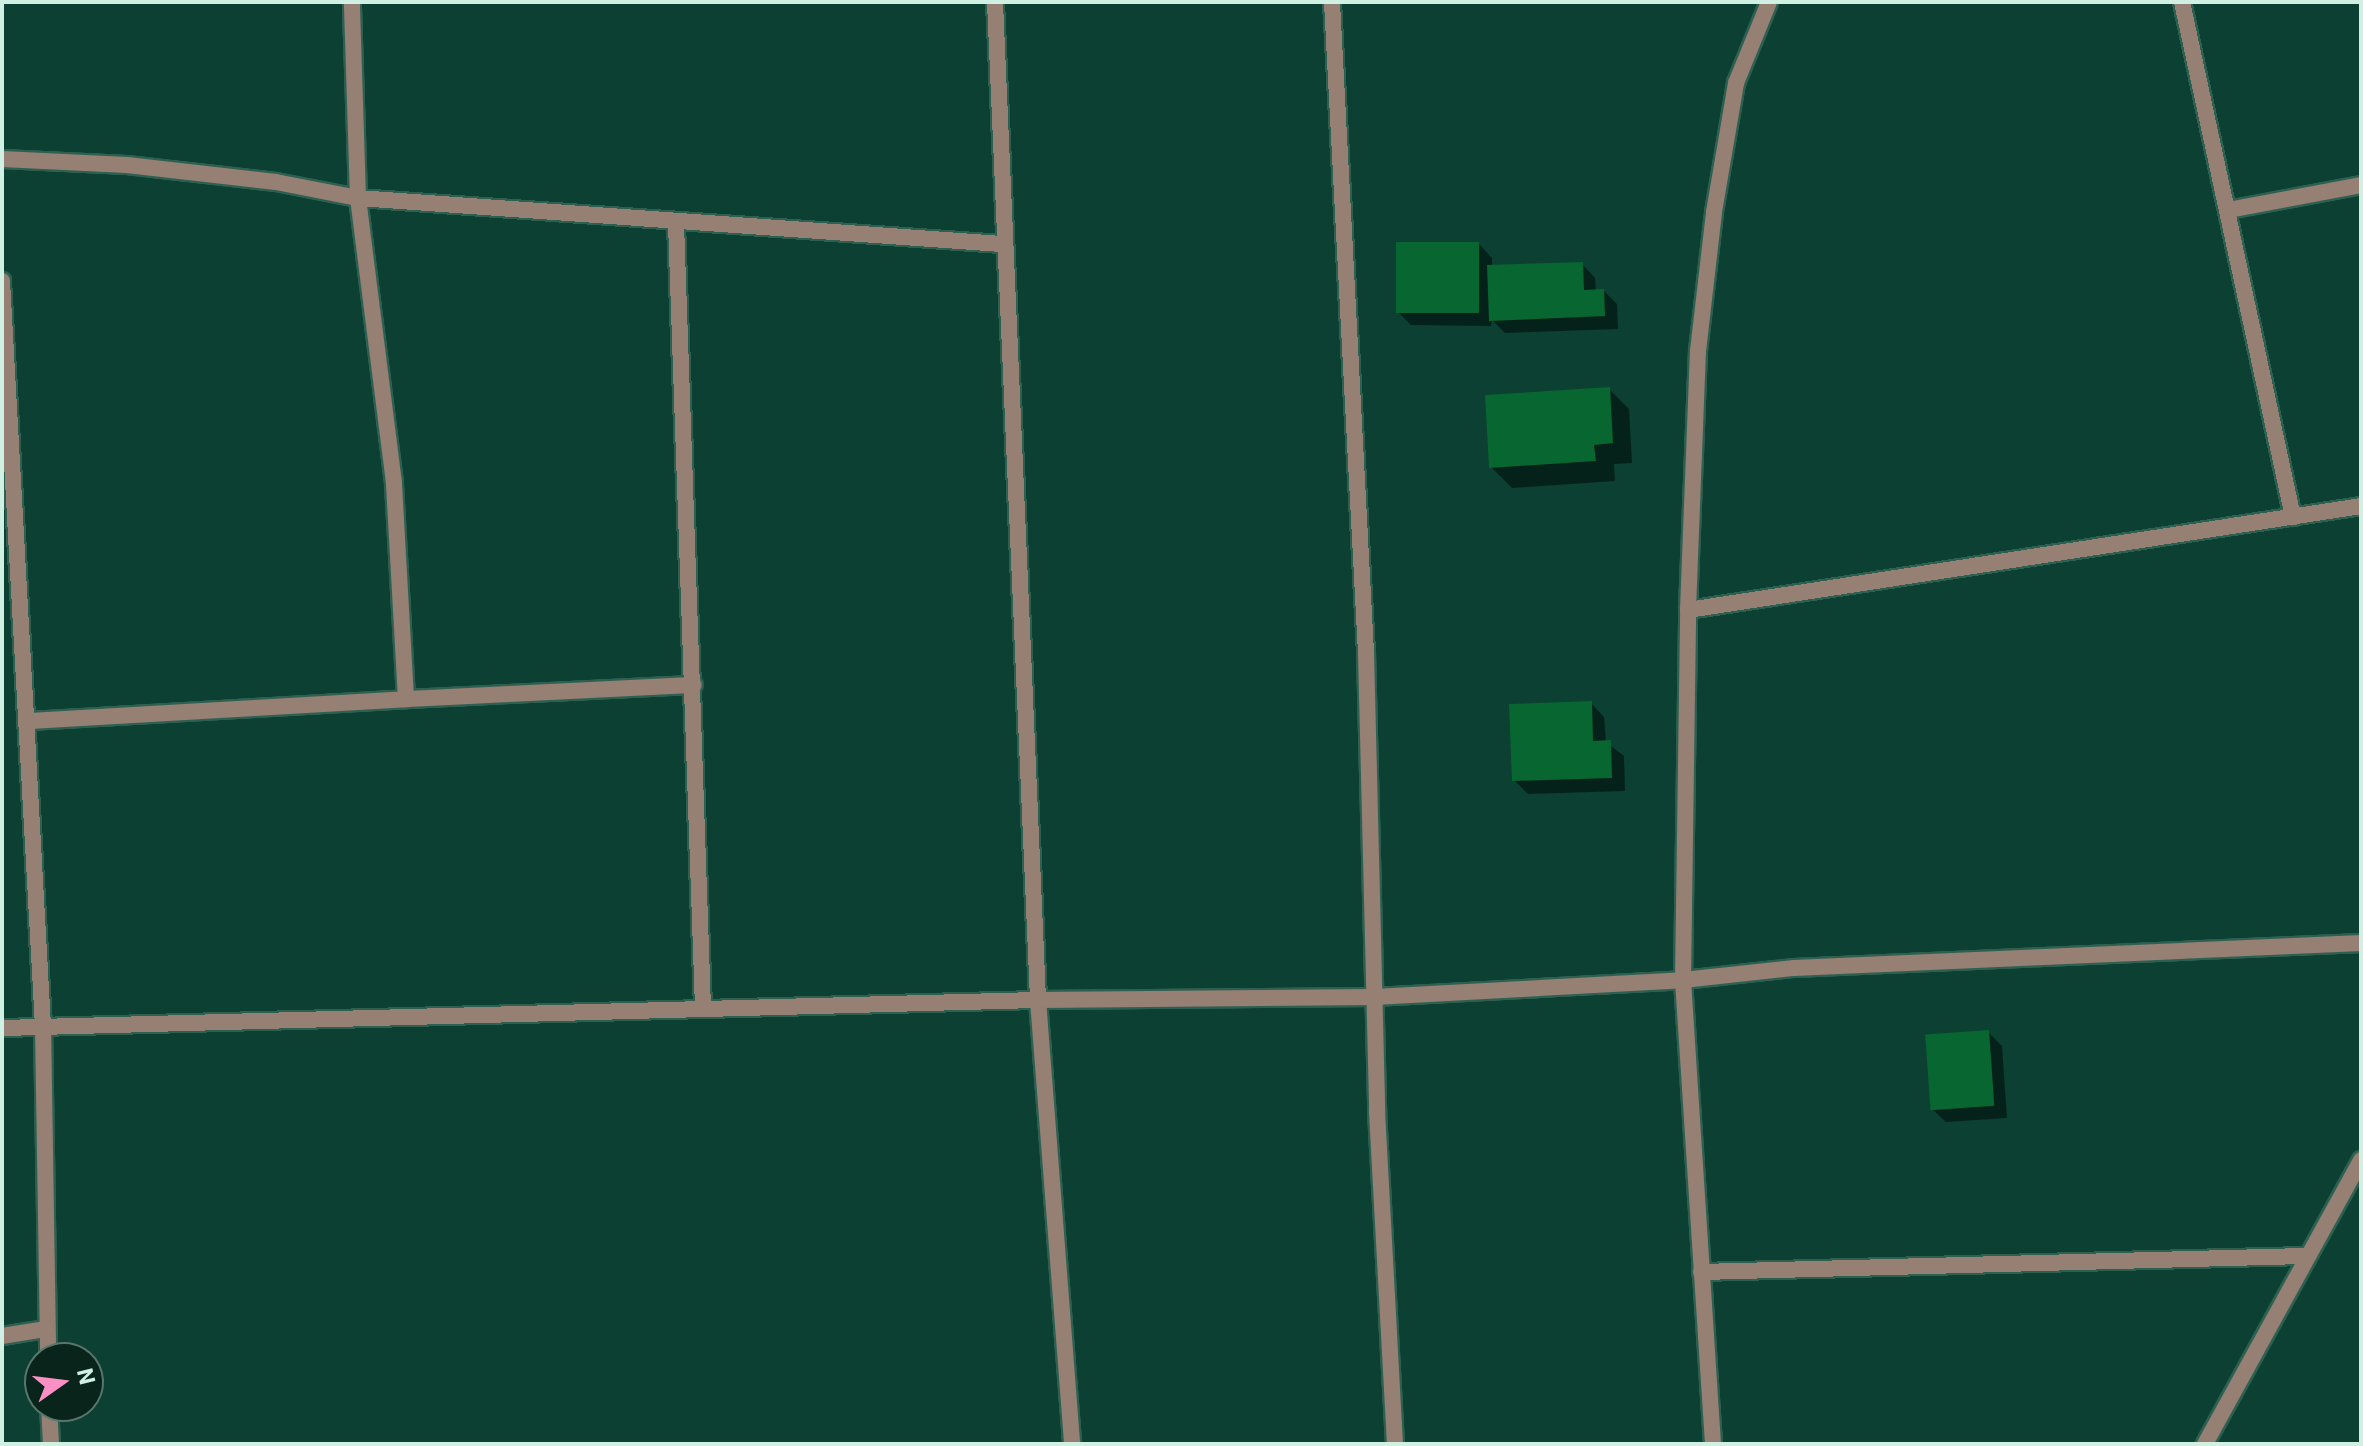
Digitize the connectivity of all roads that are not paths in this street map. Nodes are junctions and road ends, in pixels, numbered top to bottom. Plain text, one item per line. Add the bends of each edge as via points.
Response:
1 (352, 2) edge
2 (995, 2) edge
3 (1332, 2) edge
4 (1769, 2) edge
5 (2182, 2) edge
6 (2, 159) edge
7 (2361, 185) edge
8 (358, 198) junction
9 (2229, 210) junction
10 (676, 223) junction
11 (1002, 244) junction
12 (2, 281) edge
13 (2361, 506) edge
14 (2293, 517) junction
15 (1688, 610) junction
16 (694, 685) junction
17 (406, 699) junction
18 (29, 721) junction
19 (2361, 943) edge
20 (1683, 980) junction
21 (1374, 997) junction
22 (1038, 1000) junction
23 (703, 1008) junction
24 (43, 1025) junction
25 (2, 1028) edge
26 (2361, 1160) edge
27 (2304, 1256) junction
28 (1701, 1272) junction
29 (46, 1329) junction
30 (2, 1336) edge
31 (47, 1342) edge
32 (50, 1422) edge
33 (51, 1444) edge
34 (1072, 1444) edge
35 (1395, 1444) edge
36 (1713, 1444) edge
37 (2205, 1444) edge

1 - 8 street
2 - 11 street
3 - 21 street via 1366,652
4 - 15 street via 1736,83 1715,198 1698,351
5 - 9 street
6 - 8 street via 127,165 276,182
7 - 9 street
8 - 10 street
8 - 17 street via 394,483
9 - 14 street
10 - 11 street
10 - 16 street
11 - 22 street via 1021,550
12 - 18 street
13 - 14 street
14 - 15 street
15 - 20 street
16 - 17 street
16 - 23 street
17 - 18 street
18 - 24 street
19 - 20 street via 1794,968
20 - 21 street
20 - 28 street
21 - 22 street
21 - 35 street
22 - 23 street
22 - 34 street
23 - 24 street
24 - 25 street
24 - 29 street
26 - 27 street
27 - 28 street
27 - 37 street
28 - 36 street
29 - 30 street
29 - 31 street
32 - 33 street

